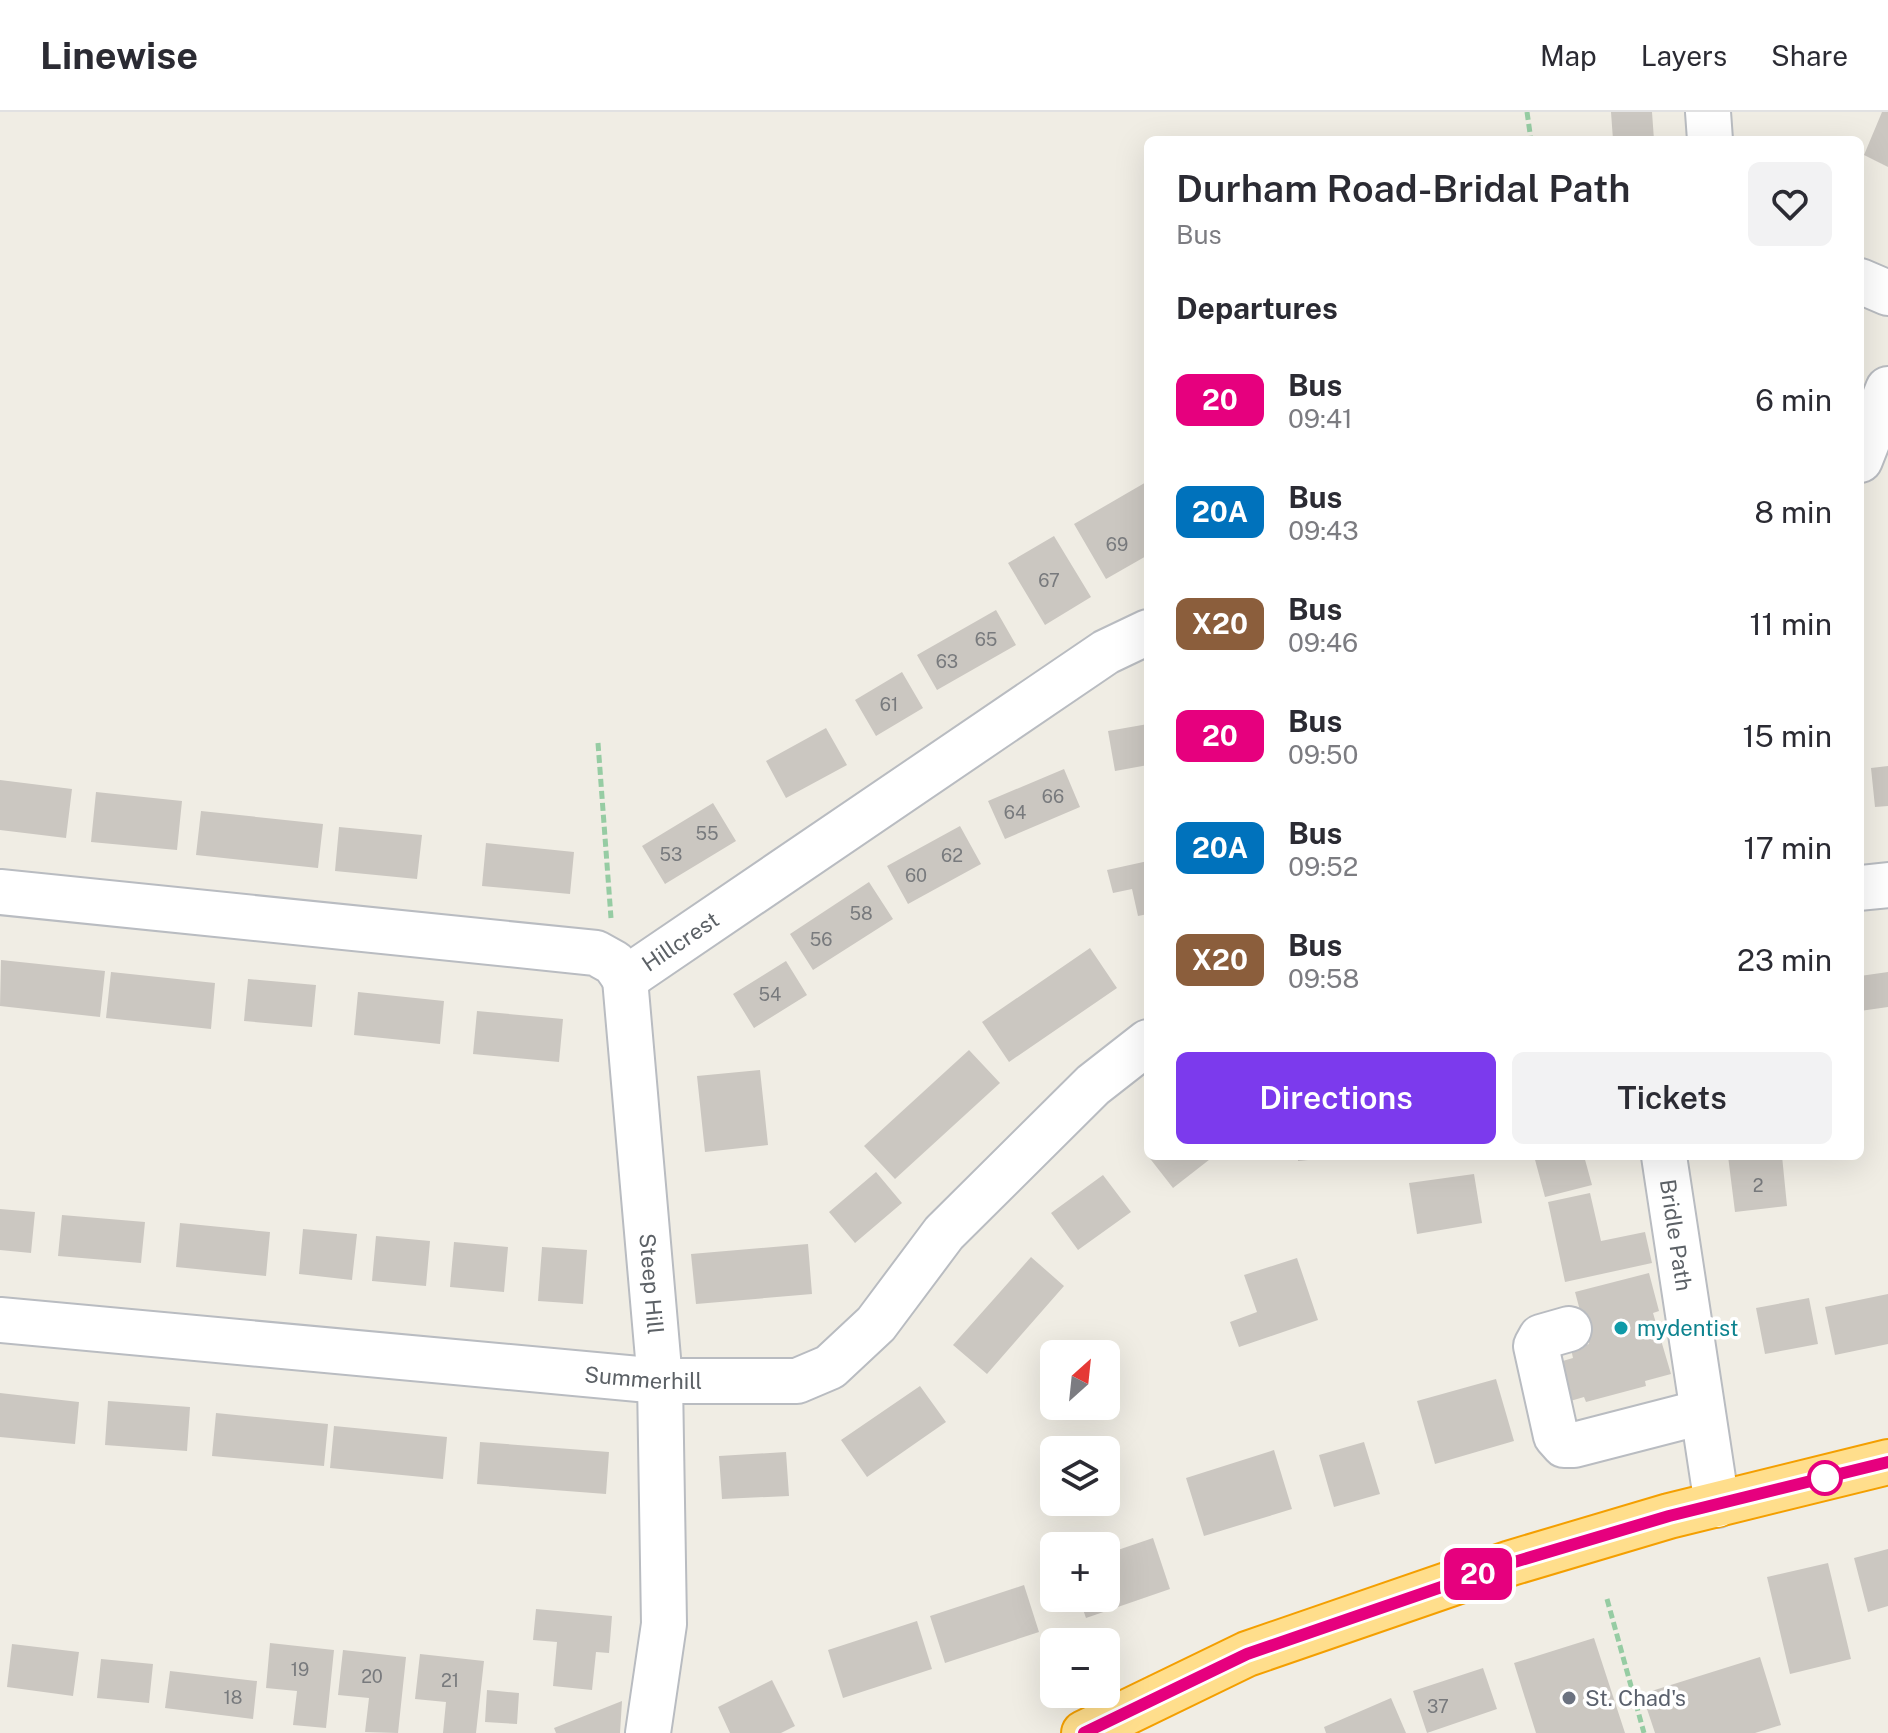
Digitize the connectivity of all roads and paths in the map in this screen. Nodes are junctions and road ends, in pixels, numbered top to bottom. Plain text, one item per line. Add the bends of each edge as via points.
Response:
1 (1527, 112) edge
2 (1708, 112) edge
3 (1530, 136) edge
4 (1710, 136) edge
5 (1864, 283) edge
6 (1888, 293) edge
7 (1888, 389) edge
8 (1864, 450) edge
9 (1144, 634) edge
10 (598, 743) dead end
11 (1888, 885) edge
12 (1864, 888) edge
13 (0, 892) edge
14 (620, 971) junction
15 (1144, 1045) edge
16 (1665, 1160) edge
17 (0, 1320) edge
18 (1569, 1329) dead end
19 (660, 1381) junction
20 (1702, 1412) junction
21 (1888, 1462) edge
22 (1717, 1505) junction
23 (1607, 1599) dead end
24 (648, 1733) edge
25 (1084, 1733) edge
26 (1644, 1733) edge

1 - 3 path
2 - 4 street
5 - 6 street
7 - 8 street
9 - 14 street, Hillcrest via 1106,652
10 - 14 path
11 - 12 street
13 - 14 street, Hillcrest via 596,953
14 - 19 street, Steep Hill
15 - 19 street, Summerhill via 1093,1085 944,1233 876,1324 830,1367 797,1381
16 - 20 street, Bridle Path
17 - 19 street, Summerhill
18 - 20 street via 1541,1337 1536,1346 1556,1436 1564,1445
19 - 24 street, Steep Hill via 664,1624
20 - 22 street, Bridle Path
21 - 22 highway
22 - 25 highway via 1511,1563 1247,1654
23 - 26 path

